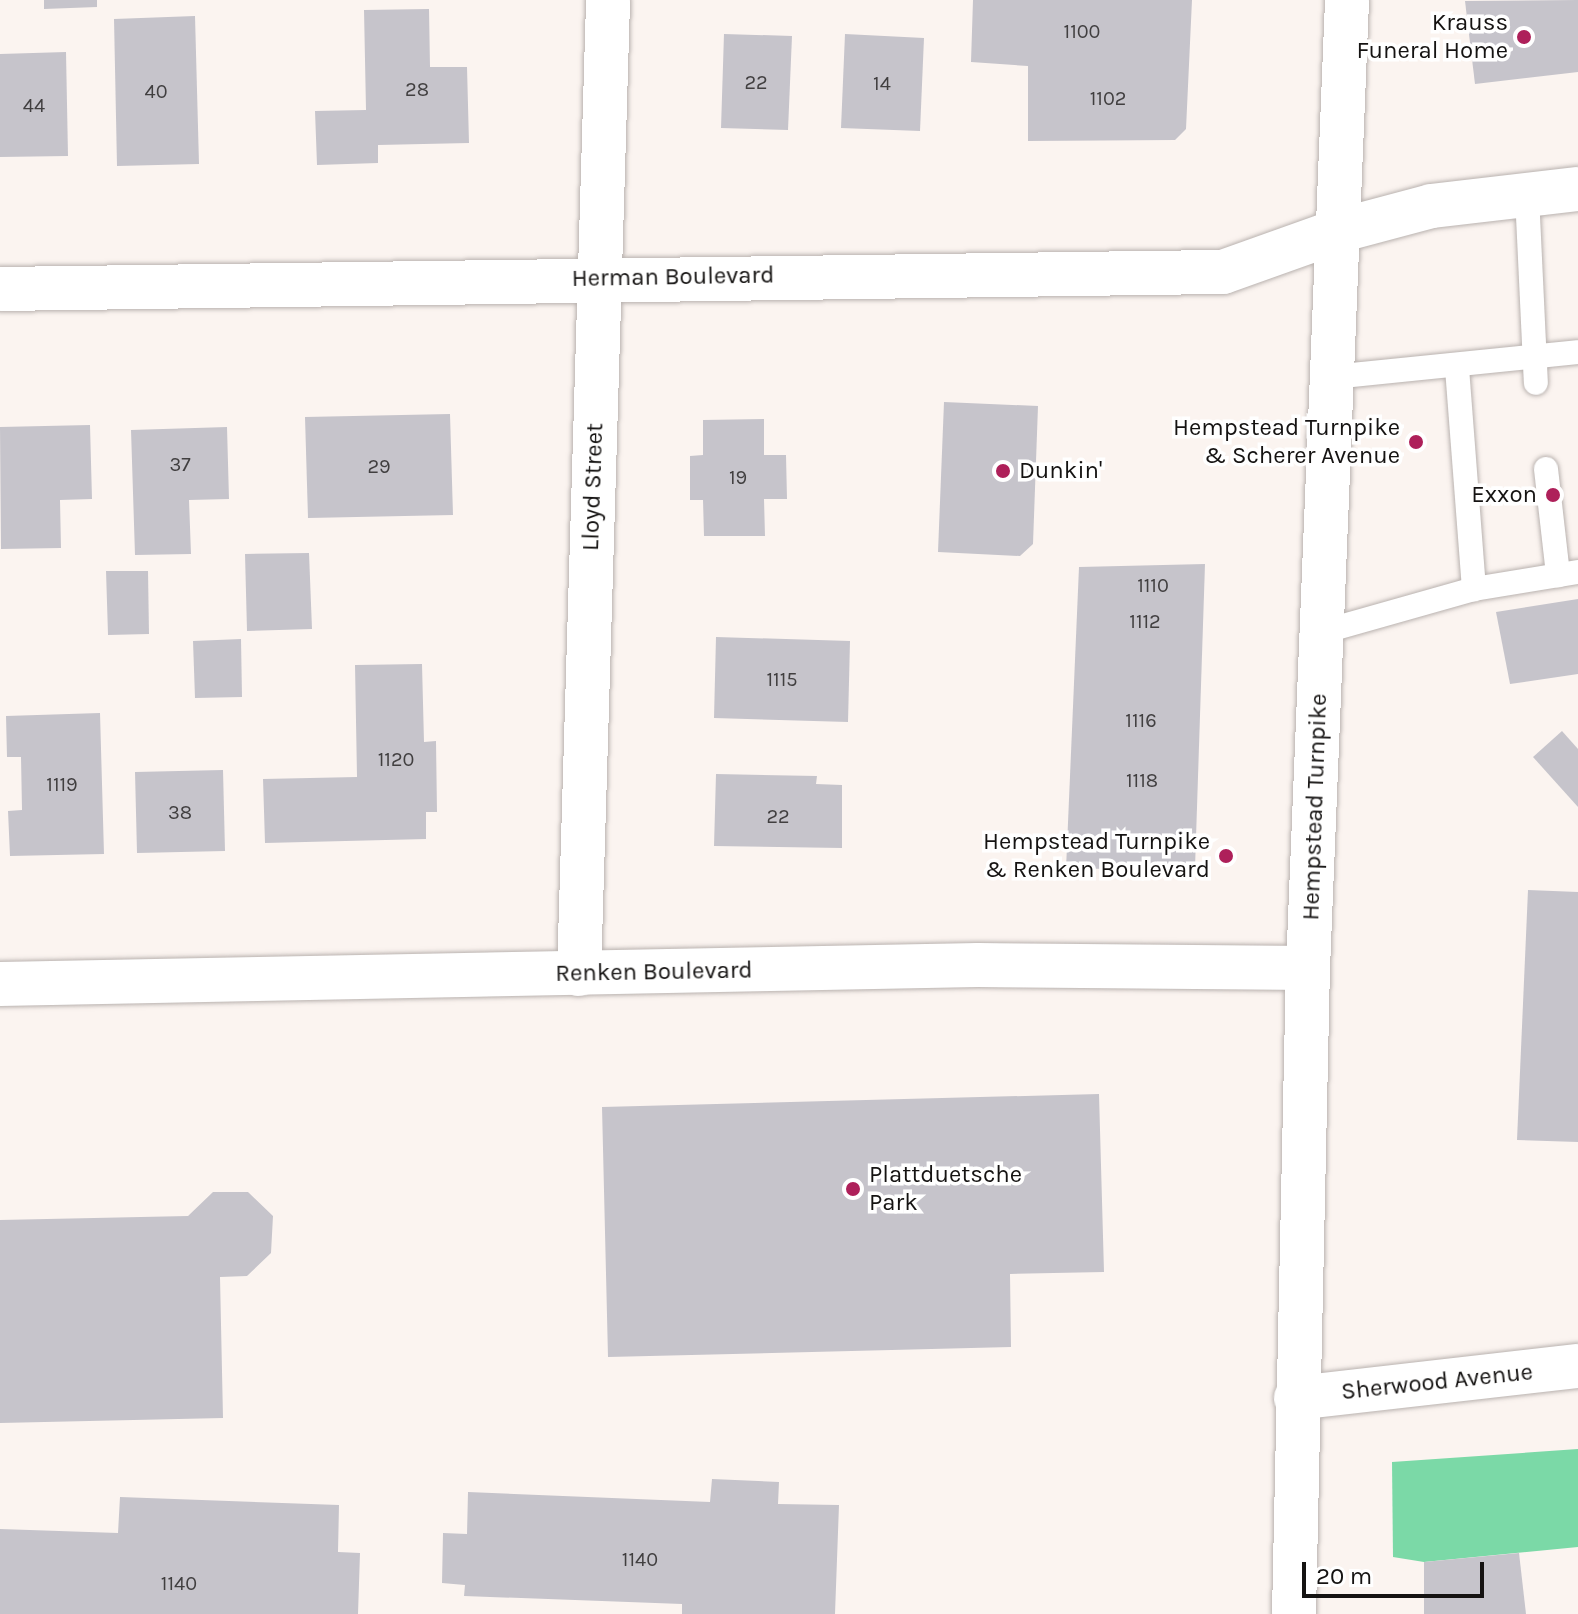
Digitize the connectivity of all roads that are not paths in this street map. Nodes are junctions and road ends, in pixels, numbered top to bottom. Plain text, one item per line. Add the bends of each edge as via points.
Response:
1 (608, 0) edge
2 (1347, 0) edge
3 (1578, 189) edge
4 (1527, 195) junction
5 (1338, 231) junction
6 (600, 277) junction
7 (0, 289) edge
8 (1578, 352) edge
9 (1532, 358) junction
10 (1457, 368) junction
11 (1332, 377) junction
12 (1536, 383) dead end
13 (1546, 469) dead end
14 (1568, 573) edge
15 (1474, 589) junction
16 (1322, 632) junction
17 (1308, 968) junction
18 (579, 974) junction
19 (0, 984) edge
20 (1578, 1366) edge
21 (1296, 1398) junction
22 (1294, 1614) edge

1 - 6 street, Lloyd Street
2 - 5 street, Hempstead Turnpike
3 - 4 street, Herman Boulevard
4 - 5 street, Herman Boulevard via 1431,206
4 - 9 lane
5 - 6 street, Herman Boulevard via 1223,272
5 - 11 street, Hempstead Turnpike
6 - 7 street, Herman Boulevard
6 - 18 street, Lloyd Street
8 - 9 lane
9 - 10 lane
9 - 12 lane
10 - 11 lane
10 - 15 lane
11 - 16 street, Hempstead Turnpike
13 - 14 lane
14 - 15 lane
15 - 16 lane
16 - 17 street, Hempstead Turnpike
17 - 18 street, Renken Boulevard via 978,965
17 - 21 street, Hempstead Turnpike
18 - 19 street, Renken Boulevard
20 - 21 street, Sherwood Avenue
21 - 22 street, Hempstead Turnpike

